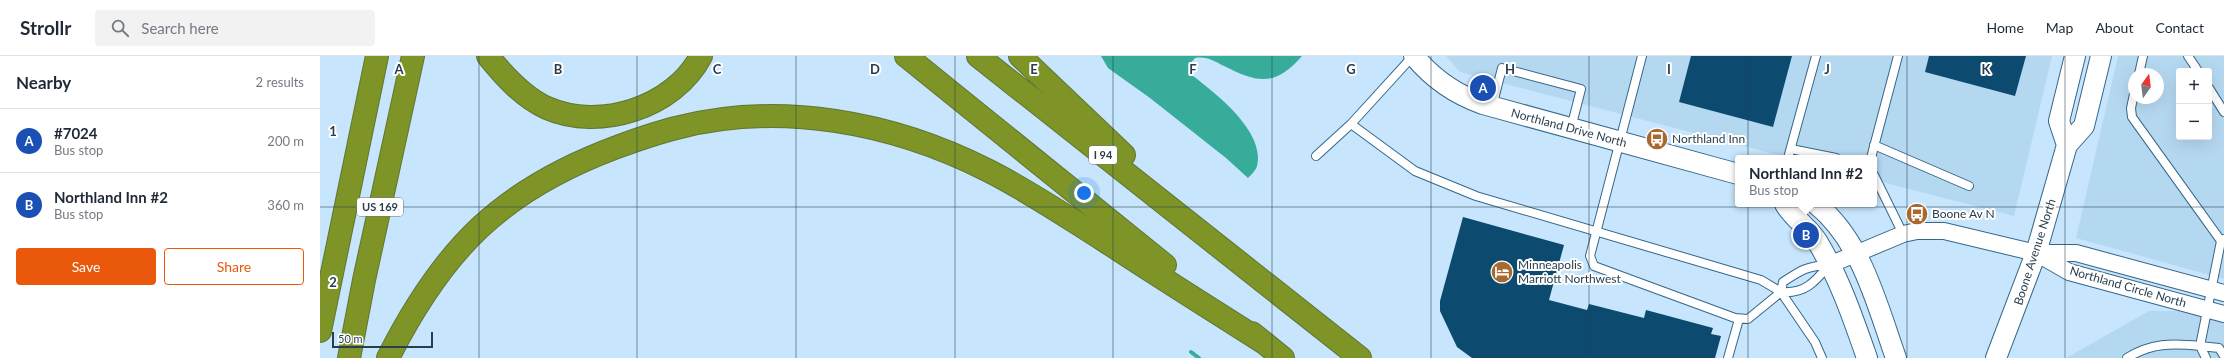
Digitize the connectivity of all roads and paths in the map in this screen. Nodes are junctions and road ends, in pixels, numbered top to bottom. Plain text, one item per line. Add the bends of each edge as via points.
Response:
1 (377, 56) edge
2 (414, 56) edge
3 (488, 56) edge
4 (701, 56) edge
5 (906, 56) edge
6 (978, 56) edge
7 (1020, 56) edge
8 (1413, 56) edge
9 (1642, 56) edge
10 (1816, 56) edge
11 (1898, 56) edge
12 (2075, 56) edge
13 (2101, 56) edge
14 (2143, 56) edge
15 (2188, 56) edge
16 (2140, 68) edge
17 (2196, 68) edge
18 (2212, 93) edge
19 (2132, 104) edge
20 (1491, 107) junction
21 (2224, 112) edge
22 (1351, 124) junction
23 (1571, 128) junction
24 (1620, 141) junction
25 (1874, 145) junction
26 (2067, 145) junction
27 (1791, 149) junction
28 (1789, 155) edge
29 (1821, 155) edge
30 (1872, 155) edge
31 (1316, 156) dead end
32 (1735, 173) edge
33 (1877, 181) edge
34 (1969, 186) dead end
35 (1787, 207) edge
36 (1819, 207) edge
37 (1596, 233) junction
38 (1903, 234) junction
39 (2222, 240) edge
40 (1855, 253) junction
41 (2036, 253) junction
42 (1228, 254) junction
43 (1829, 265) junction
44 (2218, 291) edge
45 (1781, 292) junction
46 (2206, 309) junction
47 (2224, 314) edge
48 (1739, 319) junction
49 (320, 331) edge
50 (1263, 342) junction
51 (2200, 346) junction
52 (2224, 356) edge
53 (349, 358) edge
54 (388, 358) edge
55 (1283, 358) edge
56 (1360, 358) edge
57 (1728, 358) edge
58 (1822, 358) edge
59 (1867, 358) edge
60 (1896, 358) edge
61 (1996, 358) edge
62 (2127, 358) edge
63 (2206, 358) edge

1 - 49 highway, US 169
2 - 53 highway, US 169
3 - 4 highway via 506,78 540,104 554,111 592,117 632,111 658,98 681,81
5 - 50 highway
6 - 42 highway, I 94
7 - 42 highway
8 - 20 street, Northland Drive North via 1438,82 1471,100
8 - 22 lane
9 - 24 lane
10 - 27 lane
11 - 25 lane
12 - 26 street via 2060,121
13 - 26 street, Boone Avenue North via 2084,126
14 - 16 lane
15 - 17 lane
18 - 21 lane
19 - 39 lane via 2132,117
20 - 23 street, Northland Drive North
20 - 23 lane via 1502,68 1581,89
22 - 31 lane
22 - 37 lane via 1415,171 1476,196
23 - 24 street, Northland Drive North
24 - 32 street, Northland Drive North
24 - 37 lane
25 - 30 lane
25 - 34 lane
26 - 41 street, Boone Avenue North
27 - 28 lane
27 - 29 lane
33 - 38 lane
35 - 43 street via 1817,241
36 - 40 street via 1839,227
37 - 45 lane via 1761,280
37 - 48 lane via 1590,256 1594,266
38 - 40 street
38 - 41 street via 1944,231
39 - 44 lane
40 - 43 street
40 - 60 street via 1871,287
41 - 44 street, Northland Circle North via 2076,253
41 - 46 street, Northland Circle North via 2069,272
41 - 61 street, Boone Avenue North
42 - 56 highway, I 94
43 - 45 lane via 1816,281 1795,293
43 - 45 lane via 1810,266 1799,272 1784,282
43 - 59 street via 1845,296
44 - 46 lane
45 - 48 lane via 1748,319
45 - 58 lane via 1815,342
46 - 47 street, Northland Circle North
46 - 51 lane
48 - 57 lane
50 - 54 highway via 1024,190 964,159 873,127 828,120 760,117 695,124 657,133 582,161 518,196 490,217 451,257 416,308
50 - 55 highway
51 - 52 lane via 2220,348
51 - 62 lane via 2174,343 2142,349
51 - 63 lane

